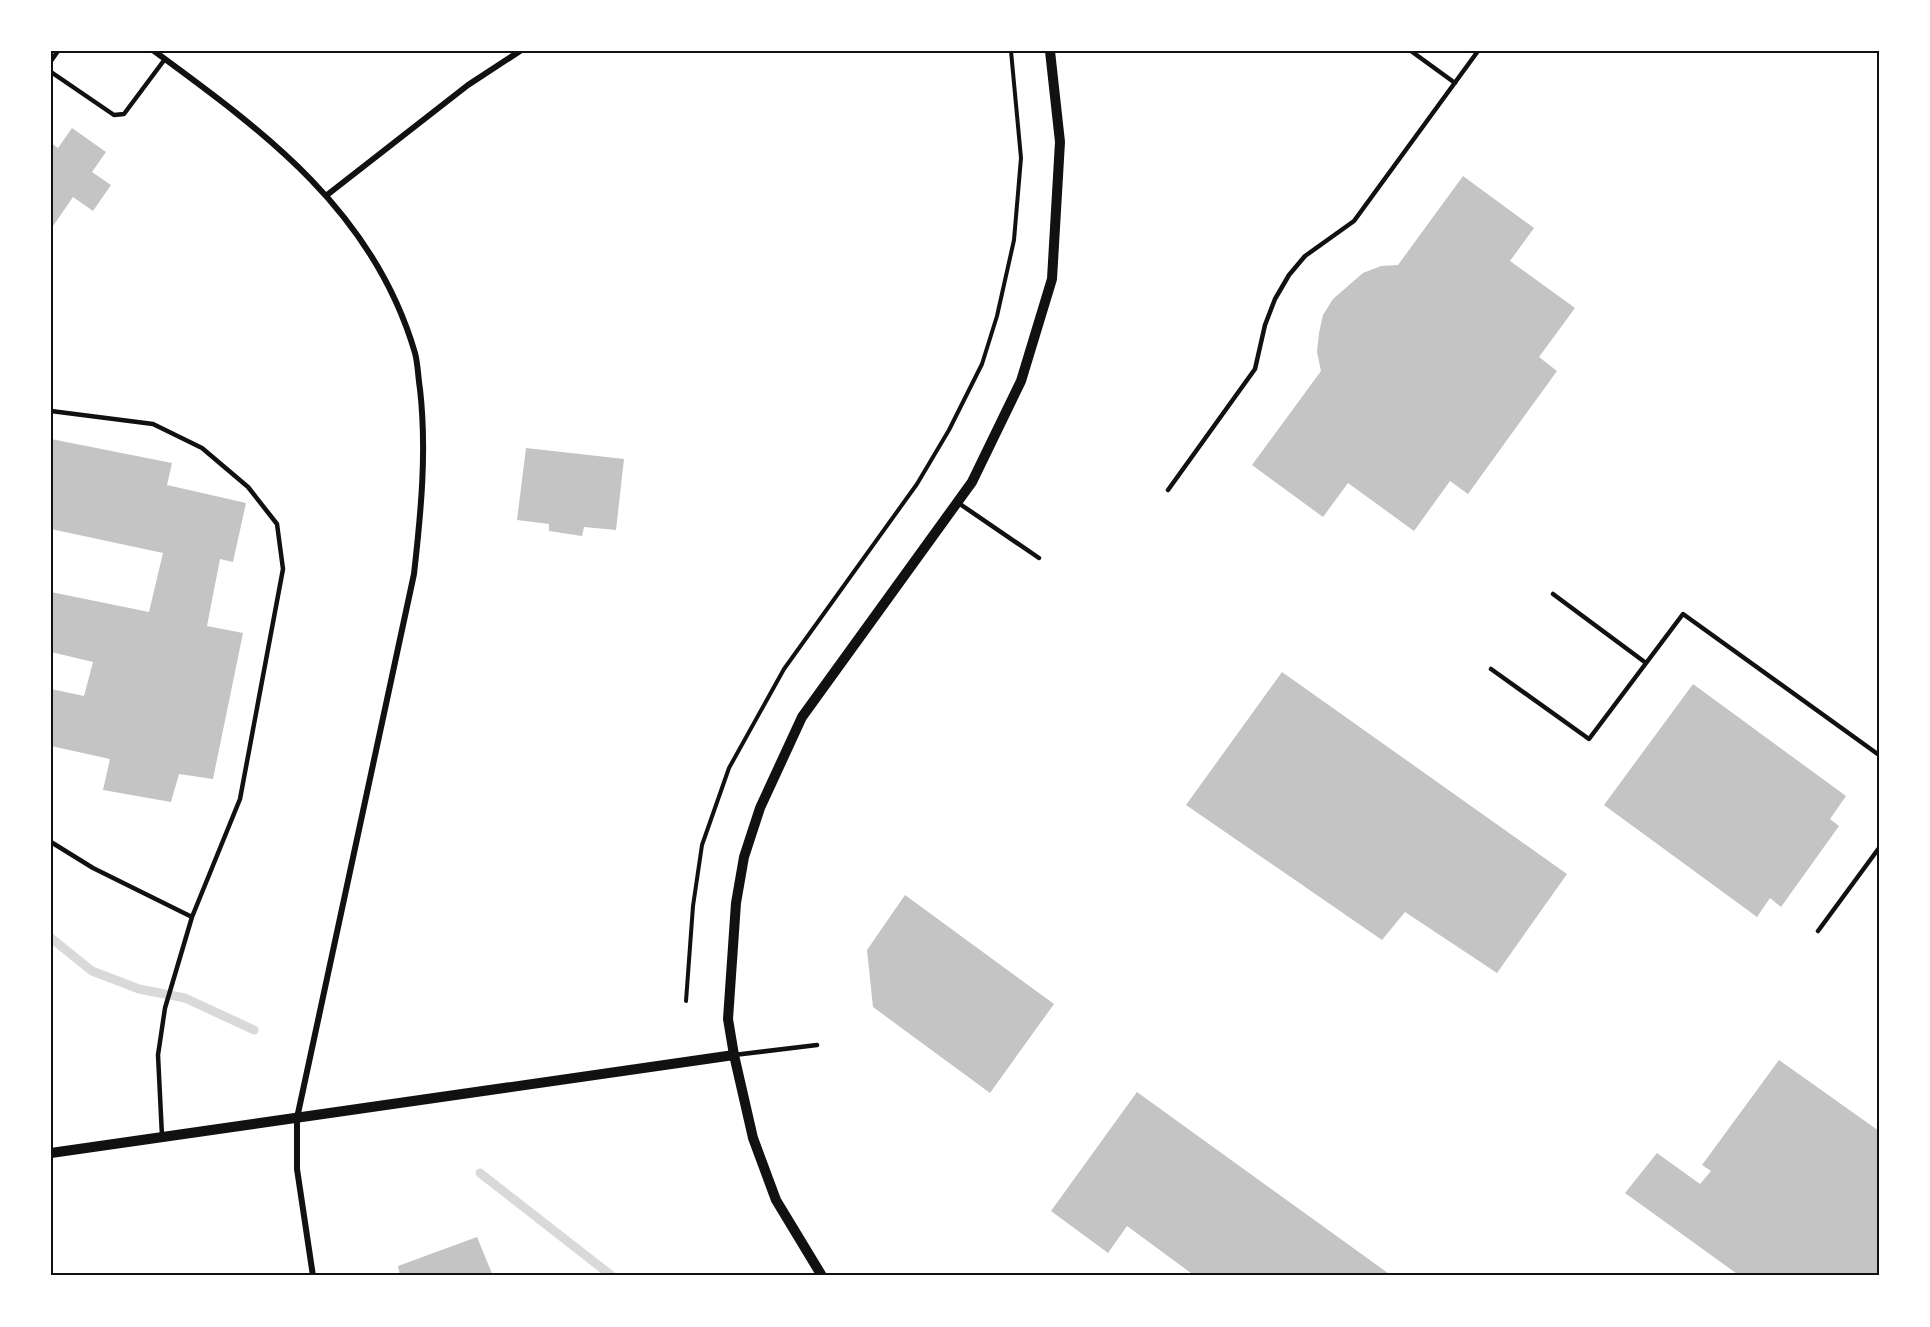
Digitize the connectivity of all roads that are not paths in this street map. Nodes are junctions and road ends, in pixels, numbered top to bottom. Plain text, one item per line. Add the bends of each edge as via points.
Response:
1 (58, 51) edge
2 (154, 51) edge
3 (520, 51) edge
4 (1050, 51) edge
5 (1411, 51) edge
6 (1478, 51) edge
7 (165, 59) junction
8 (51, 61) edge
9 (51, 72) edge
10 (1455, 83) junction
11 (327, 195) junction
12 (51, 411) edge
13 (1168, 490) dead end
14 (957, 502) junction
15 (1040, 558) dead end
16 (1553, 594) dead end
17 (1646, 663) junction
18 (1491, 669) dead end
19 (1879, 755) edge
20 (51, 842) edge
21 (1879, 848) edge
22 (192, 917) junction
23 (1818, 931) dead end
24 (817, 1045) dead end
25 (734, 1055) junction
26 (297, 1118) junction
27 (162, 1136) junction
28 (51, 1153) edge
29 (313, 1276) edge
30 (822, 1276) edge

1 - 8 lane
2 - 7 street
3 - 11 street via 468,85
4 - 14 street via 1060,142 1052,279 1021,381 972,482
5 - 10 lane
6 - 10 lane
7 - 9 lane via 124,114 114,115
7 - 11 street via 283,149
10 - 13 lane via 1354,221 1305,256 1289,275 1265,325 1255,369
11 - 26 street via 388,281 415,354 424,425 422,499 414,574
12 - 22 lane via 153,424 202,448 248,487 277,524 283,569 240,799
14 - 15 lane
14 - 25 street via 802,717 760,808 744,858 736,903 728,1019
16 - 17 lane
17 - 18 lane via 1589,740
17 - 19 lane via 1683,614
20 - 22 lane via 93,868
21 - 23 lane
22 - 27 lane via 165,1008 158,1055
24 - 25 lane
25 - 26 street
25 - 30 street via 753,1137 776,1200
26 - 27 street
26 - 29 street via 297,1169
27 - 28 street

